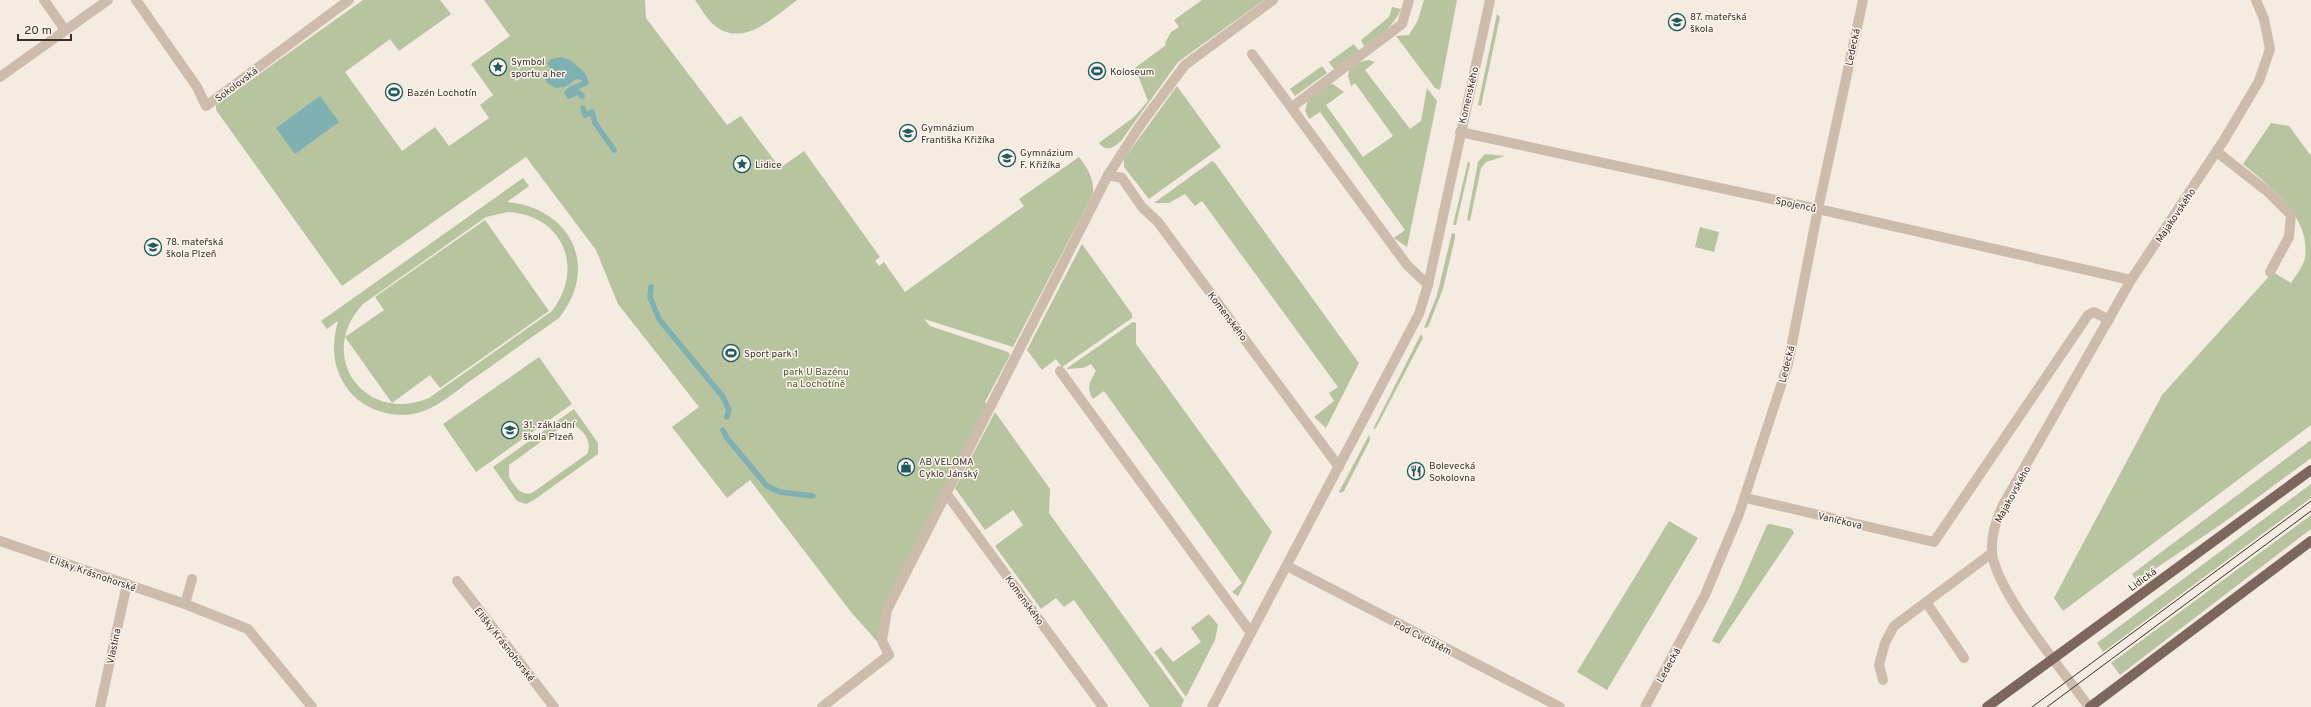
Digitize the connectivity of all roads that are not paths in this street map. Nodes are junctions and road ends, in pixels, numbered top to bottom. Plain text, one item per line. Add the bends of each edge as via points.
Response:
1 (44, 0) edge
2 (108, 0) edge
3 (136, 0) edge
4 (349, 0) edge
5 (1274, 0) edge
6 (1409, 0) edge
7 (1490, 0) edge
8 (1863, 0) edge
9 (2256, 0) edge
10 (65, 30) junction
11 (1252, 54) dead end
12 (0, 77) edge
13 (1292, 107) junction
14 (1460, 132) junction
15 (2216, 152) junction
16 (1108, 175) junction
17 (1818, 209) junction
18 (2270, 272) dead end
19 (2131, 280) junction
20 (1428, 285) junction
21 (2109, 320) junction
22 (1060, 371) dead end
23 (1339, 467) junction
24 (2311, 470) edge
25 (946, 493) junction
26 (1746, 498) junction
27 (0, 541) edge
28 (2311, 541) edge
29 (1992, 553) junction
30 (1287, 566) junction
31 (192, 579) dead end
32 (457, 581) dead end
33 (127, 584) junction
34 (1926, 602) junction
35 (185, 604) junction
36 (1251, 633) junction
37 (1964, 658) dead end
38 (2054, 658) junction
39 (1883, 680) dead end
40 (100, 707) edge
41 (312, 707) edge
42 (554, 707) edge
43 (822, 707) edge
44 (1103, 707) edge
45 (1212, 707) edge
46 (1560, 707) edge
47 (1645, 707) edge
48 (1987, 707) edge
49 (2090, 707) edge

1 - 10 street
2 - 10 street
3 - 4 street, Sokolovská via 197,87 206,106
5 - 16 street via 1185,65 1141,124
6 - 13 street via 1402,24
7 - 14 street, Komenského
8 - 17 street, Ledecká
9 - 15 street, Majakovského via 2264,19 2270,49 2248,104
10 - 12 street
11 - 13 street
13 - 20 street via 1407,265
14 - 17 street, Spojenců
14 - 20 street, Komenského
15 - 18 street via 2268,192 2291,215 2289,237
15 - 19 street, Majakovského
16 - 23 street, Komenského via 1122,178 1142,207 1158,222
16 - 25 street
17 - 19 street, Spojenců
17 - 26 street, Ledecká via 1788,364
19 - 21 street, Majakovského
20 - 23 street, Komenského via 1413,326
21 - 26 street, Vaníčkova via 2094,312 2088,315 1934,542
21 - 29 street, Majakovského via 2003,505 1994,527
22 - 36 street
23 - 30 street, Komenského
24 - 38 main road, Lidická
25 - 43 street via 887,610 882,641 889,655
25 - 44 street, Komenského
26 - 47 street, Ledecká via 1705,595
27 - 33 street, Elišky Krásnohorské
28 - 49 main road
29 - 34 street
29 - 38 street, Majakovského via 1997,574 2005,589
30 - 36 street, Komenského
30 - 46 street, Pod Cvičištěm
31 - 35 street
32 - 42 street, Elišky Krásnohorské
33 - 35 street, Elišky Krásnohorské
33 - 40 street, Vlastina
34 - 37 street
34 - 39 street via 1894,626 1885,643 1879,665
35 - 41 street, Elišky Krásnohorské via 248,629
36 - 45 street, Komenského
38 - 48 main road, Lidická
38 - 49 street, Majakovského

